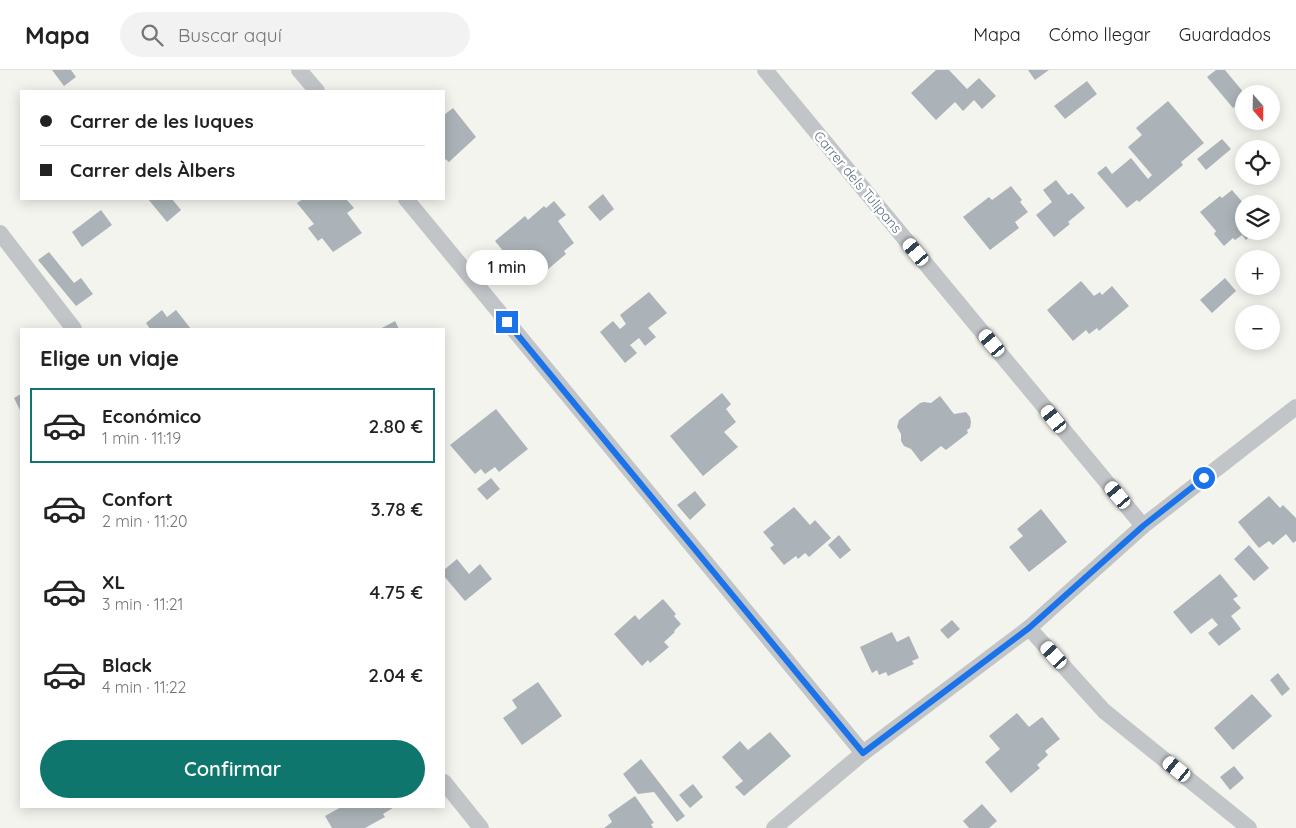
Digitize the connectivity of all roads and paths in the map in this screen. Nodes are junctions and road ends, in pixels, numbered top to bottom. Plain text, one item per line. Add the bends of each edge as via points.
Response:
1 (299, 70) edge
2 (765, 70) edge
3 (316, 90) edge
4 (407, 200) edge
5 (0, 234) edge
6 (73, 328) edge
7 (1296, 407) edge
8 (1143, 526) junction
9 (1029, 628) junction
10 (863, 753) junction
11 (445, 783) edge
12 (481, 828) edge
13 (774, 828) edge
14 (1250, 828) edge

1 - 3 street
2 - 8 street, Carrer dels Tulipans
4 - 10 street
5 - 6 street
7 - 8 street
8 - 9 street
9 - 10 street
9 - 14 street via 1104,711
10 - 13 street
11 - 12 street

